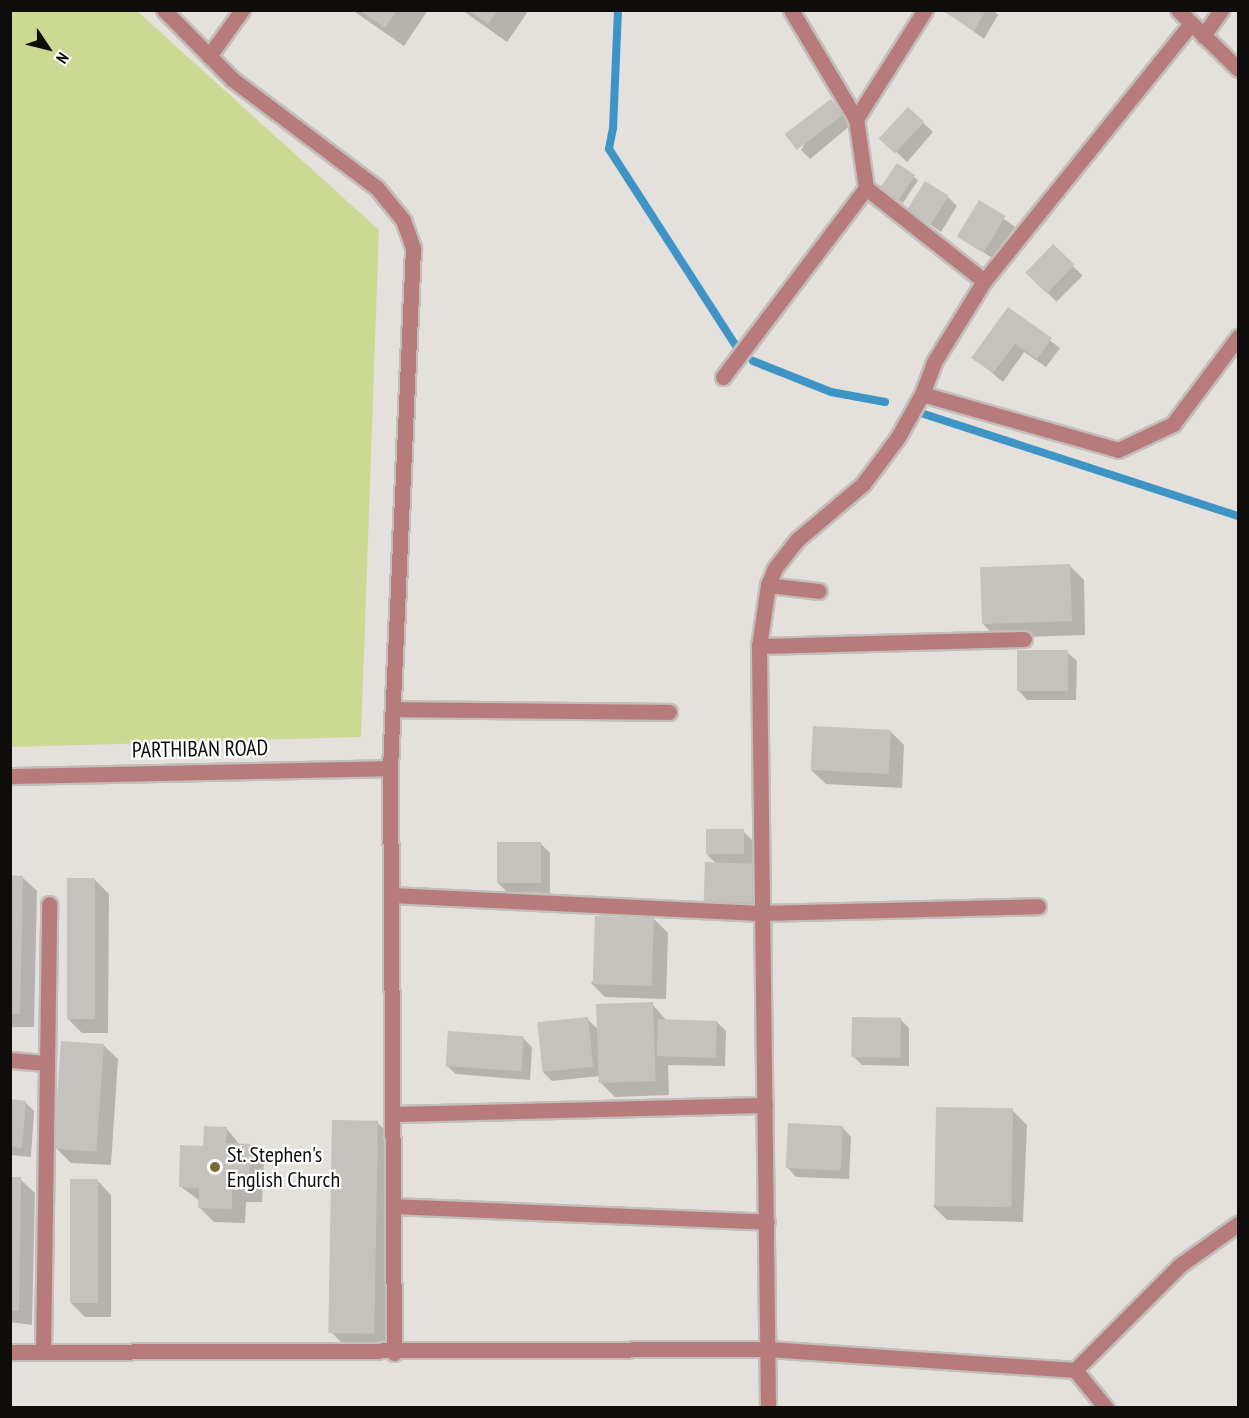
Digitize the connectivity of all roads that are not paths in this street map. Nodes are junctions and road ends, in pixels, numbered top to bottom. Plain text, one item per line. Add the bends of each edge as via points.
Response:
1 (242, 10) edge
2 (791, 10) edge
3 (925, 10) edge
4 (1178, 10) edge
5 (1221, 10) edge
6 (169, 12) edge
7 (1191, 24) junction
8 (1203, 36) junction
9 (209, 56) junction
10 (1239, 69) edge
11 (856, 119) junction
12 (866, 188) junction
13 (984, 281) junction
14 (1239, 337) edge
15 (723, 377) dead end
16 (922, 394) junction
17 (768, 585) junction
18 (819, 591) dead end
19 (1024, 639) dead end
20 (759, 646) junction
21 (393, 709) junction
22 (669, 712) dead end
23 (390, 768) junction
24 (10, 776) edge
25 (391, 895) junction
26 (48, 904) dead end
27 (1038, 906) dead end
28 (760, 913) junction
29 (10, 1060) edge
30 (46, 1063) junction
31 (765, 1105) junction
32 (393, 1114) junction
33 (393, 1206) junction
34 (767, 1222) junction
35 (1239, 1224) edge
36 (768, 1349) junction
37 (10, 1352) edge
38 (43, 1352) junction
39 (394, 1353) junction
40 (1075, 1370) junction
41 (768, 1407) edge
42 (1106, 1407) edge

1 - 9 street
2 - 11 street
3 - 11 street
4 - 7 street
5 - 8 street
6 - 9 street
7 - 8 street
7 - 13 street
8 - 10 street
9 - 21 street via 232,80 377,188 403,219 413,248
11 - 12 street
12 - 13 street
12 - 15 street
13 - 16 street via 934,362
14 - 16 street via 1173,424 1118,450
16 - 17 street via 863,484 798,539 775,568
17 - 18 street
17 - 20 street
19 - 20 street
20 - 28 street
21 - 22 street
21 - 23 street
23 - 24 street, PARTHIBAN ROAD
23 - 25 street
25 - 28 street
25 - 32 street
26 - 30 street
27 - 28 street
28 - 31 street
29 - 30 street
30 - 38 street
31 - 32 street
31 - 34 street
32 - 33 street
33 - 34 street
33 - 39 street
34 - 36 street
35 - 40 street via 1180,1265
36 - 39 street
36 - 40 street
36 - 41 street
37 - 38 street
38 - 39 street
40 - 42 street

